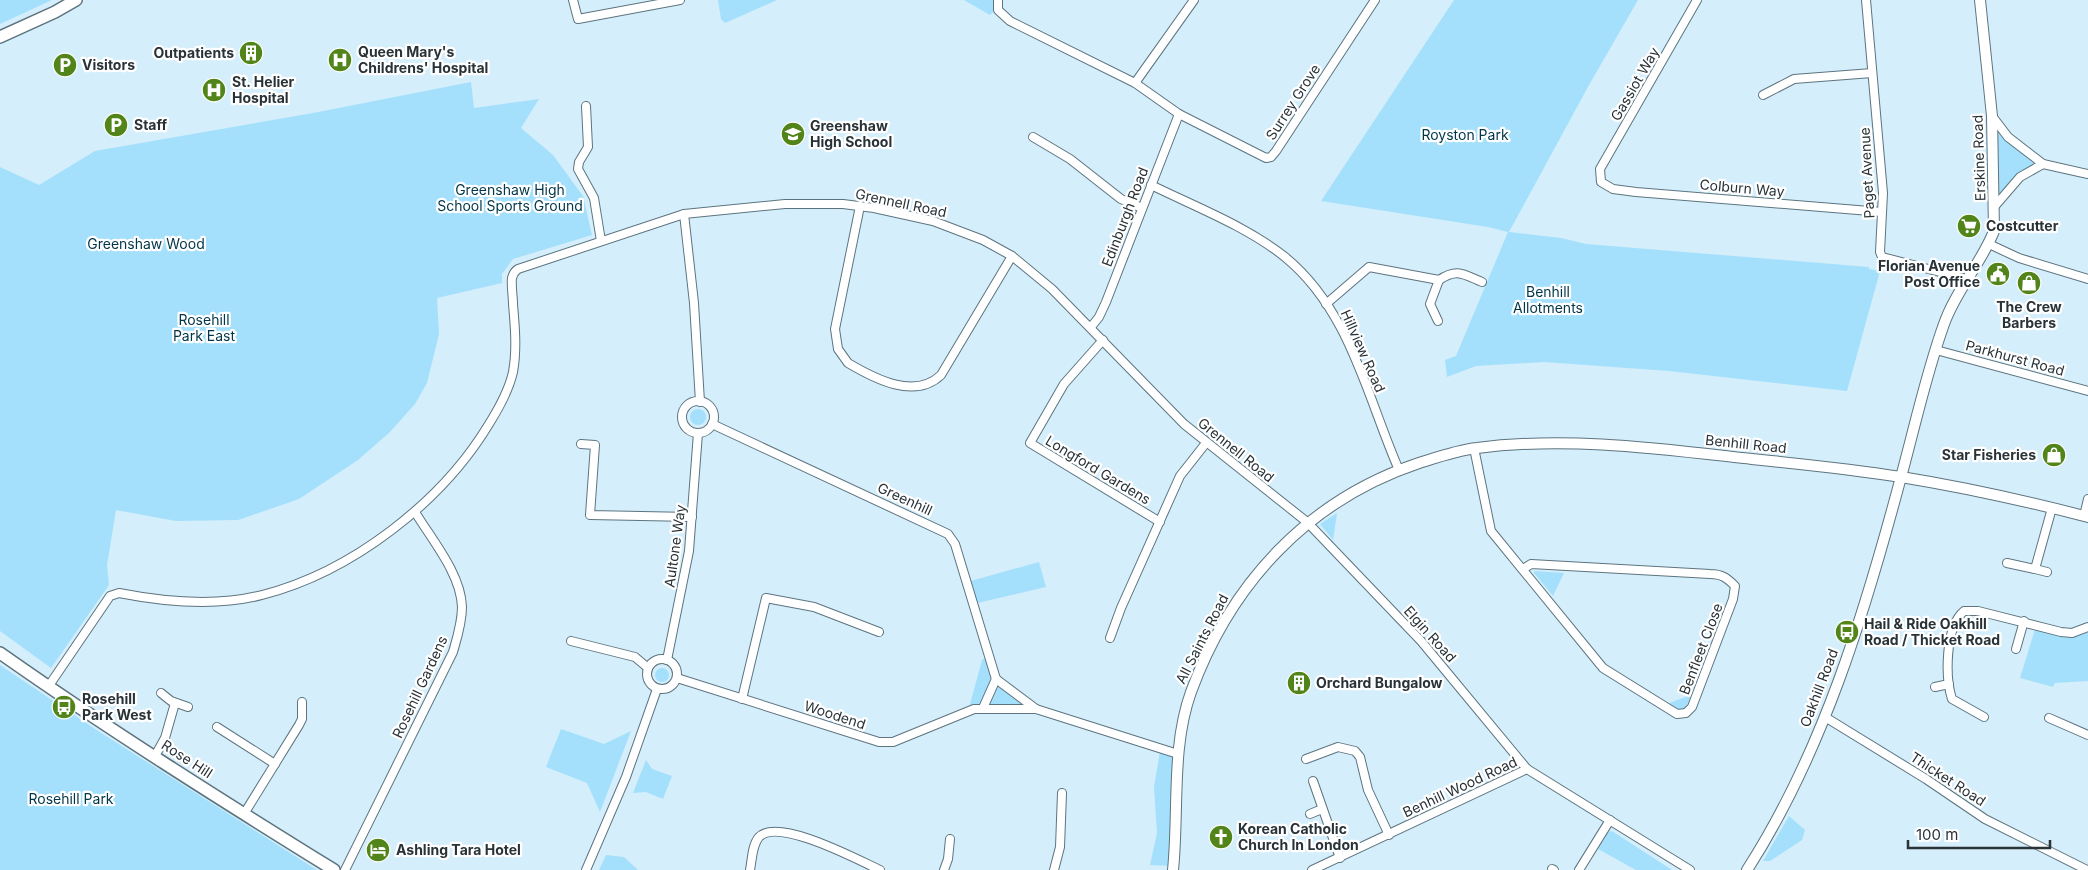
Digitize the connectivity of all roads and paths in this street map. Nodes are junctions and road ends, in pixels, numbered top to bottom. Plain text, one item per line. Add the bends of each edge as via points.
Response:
1 (76, 0) edge
2 (573, 0) edge
3 (680, 0) edge
4 (998, 0) edge
5 (1194, 0) edge
6 (1375, 0) edge
7 (1697, 0) edge
8 (1866, 0) edge
9 (1980, 0) edge
10 (0, 37) edge
11 (1872, 73) junction
12 (1135, 83) junction
13 (1763, 95) dead end
14 (586, 106) dead end
15 (1179, 114) junction
16 (1992, 116) junction
17 (1033, 137) dead end
18 (2043, 164) junction
19 (2088, 174) edge
20 (1601, 182) joint
21 (1151, 185) junction
22 (860, 206) junction
23 (1995, 206) junction
24 (1142, 208) junction
25 (1882, 212) junction
26 (684, 214) junction
27 (601, 241) junction
28 (1989, 244) junction
29 (1012, 256) junction
30 (1967, 279) junction
31 (2088, 279) edge
32 (1438, 280) junction
33 (1482, 282) dead end
34 (1326, 304) junction
35 (1438, 321) dead end
36 (1091, 327) junction
37 (1102, 340) junction
38 (1936, 350) junction
39 (2088, 391) edge
40 (700, 402) junction
41 (712, 424) junction
42 (698, 433) junction
43 (1206, 443) junction
44 (581, 444) dead end
45 (1474, 448) junction
46 (1399, 470) junction
47 (1901, 477) junction
48 (2088, 499) edge
49 (2052, 508) junction
50 (415, 512) junction
51 (2086, 516) edge
52 (692, 517) junction
53 (1160, 522) junction
54 (1307, 522) junction
55 (2007, 563) dead end
56 (1523, 569) junction
57 (2035, 569) junction
58 (2047, 572) dead end
59 (2024, 622) junction
60 (2088, 627) edge
61 (879, 632) dead end
62 (1110, 638) dead end
63 (571, 641) dead end
64 (2016, 649) dead end
65 (0, 652) edge
66 (667, 660) junction
67 (648, 668) junction
68 (677, 678) junction
69 (996, 679) junction
70 (1949, 684) junction
71 (48, 686) junction
72 (1935, 687) dead end
73 (657, 689) junction
74 (161, 693) dead end
75 (742, 699) junction
76 (174, 702) junction
77 (302, 702) dead end
78 (188, 707) dead end
79 (983, 708) junction
80 (1036, 709) junction
81 (1825, 717) junction
82 (1984, 717) dead end
83 (2049, 718) dead end
84 (217, 727) dead end
85 (2088, 735) edge
86 (1178, 754) junction
87 (155, 756) junction
88 (1306, 759) dead end
89 (275, 764) junction
90 (1527, 769) junction
91 (1312, 781) dead end
92 (1062, 793) dead end
93 (1322, 809) junction
94 (244, 814) junction
95 (1310, 814) dead end
96 (1610, 820) junction
97 (1389, 835) junction
98 (950, 839) dead end
99 (1340, 858) junction
100 (1329, 867) edge
101 (334, 870) edge
102 (345, 870) edge
103 (586, 870) edge
104 (750, 870) edge
105 (880, 870) edge
106 (944, 870) edge
107 (1054, 870) edge
108 (1173, 870) edge
109 (1312, 870) edge
110 (1579, 870) edge
111 (1690, 870) edge
112 (1747, 870) edge
113 (2087, 870) edge

1 - 10 main road
2 - 3 street via 578,19
4 - 12 street via 998,10 1010,20
5 - 12 street
6 - 15 street, Surrey Grove via 1271,157 1266,158
7 - 20 street, Gassiot Way via 1600,170
8 - 11 street, Paget Avenue
9 - 16 street, Erskine Road
11 - 13 street via 1794,79
11 - 25 street, Paget Avenue
12 - 15 street
14 - 27 street via 588,147 578,169 594,198
15 - 21 street, Edinburgh Road
16 - 18 street via 2008,137
16 - 23 street, Erskine Road
17 - 24 street via 1070,159 1121,199
18 - 19 street
18 - 23 street via 2020,177
20 - 25 street, Colburn Way via 1636,192
21 - 24 street, Edinburgh Road
21 - 34 street, Hillview Road via 1264,242 1305,277
22 - 26 street, Grennell Road via 785,204
22 - 29 street, Grennell Road via 933,221 983,240
22 - 29 street via 836,318 836,341 848,363 899,386 926,386 941,375
23 - 28 street, Erskine Road via 1994,231
24 - 36 street, Edinburgh Road via 1099,317
25 - 30 street, Paget Avenue via 1882,258
26 - 27 street, Grennell Road
26 - 40 street
27 - 50 street, Grennell Road via 518,269 513,276 516,343 512,373 499,408 459,467
28 - 30 street, Erskine Road
28 - 31 street via 2019,258
29 - 36 street, Grennell Road
30 - 38 street, Erskine Road via 1954,301
32 - 33 street via 1449,273 1460,272
32 - 34 street via 1369,267
32 - 35 street via 1430,304
34 - 46 street, Hillview Road via 1348,343
36 - 37 street, Grennell Road
37 - 43 street, Grennell Road
37 - 53 street, Longford Gardens via 1064,384 1030,443
38 - 39 street, Parkhurst Road
38 - 47 street, Erskine Road
40 - 41 street via 712,410
40 - 42 street via 690,404 682,416 688,430
41 - 42 street
41 - 69 street, Greenhill via 948,534 956,544
42 - 52 street, Aultone Way
43 - 53 street via 1180,476
43 - 54 street, Grennell Road
44 - 52 street via 595,445 590,515
45 - 46 street, Benhill Road
45 - 47 street, Benhill Road via 1532,443 1662,449
45 - 56 street, Benfleet Close via 1491,531
46 - 54 street, All Saints Road via 1354,492
47 - 49 street, Benhill Road
47 - 81 street, Oakhill Road
48 - 51 street
49 - 51 street, Benhill Road
49 - 57 street
50 - 71 street via 374,542 327,569 261,595 181,602 119,593 110,596
50 - 102 street, Rosehill Gardens via 459,590 462,607 460,628 453,652
52 - 66 street, Aultone Way via 689,551
53 - 62 street
54 - 86 street, All Saints Road via 1251,580 1222,626 1190,694
54 - 90 street, Elgin Road via 1421,641
55 - 57 street
56 - 56 street, Benfleet Close via 1603,668 1677,714 1686,713 1692,706 1734,598 1735,586 1729,580 1720,574 1692,572 1531,564
57 - 58 street
59 - 60 street via 2072,633
59 - 64 street
59 - 70 street via 1978,611 1964,611 1959,616 1949,651
61 - 75 street via 814,607 766,598
63 - 67 street via 635,657
65 - 71 main road, Rose Hill
66 - 67 street via 654,660
66 - 68 street via 676,668
67 - 73 street via 648,683
68 - 73 street via 667,689
68 - 75 street, Woodend
69 - 79 street
69 - 80 street, Woodend
70 - 72 street
70 - 82 street via 1952,699
71 - 87 main road, Rose Hill
73 - 103 street via 626,777
74 - 76 street
75 - 79 street, Woodend via 886,743
76 - 78 street
76 - 87 street via 165,738
77 - 89 street via 302,719
79 - 80 street, Woodend
80 - 86 street, Woodend
81 - 112 street, Oakhill Road via 1783,808
81 - 113 street, Thicket Road via 1984,819
83 - 85 street
84 - 89 street
86 - 108 street, All Saints Road
87 - 94 main road, Rose Hill
88 - 97 street via 1338,747 1355,751 1360,757 1368,790
89 - 94 street
90 - 96 street, Benhill Wood Road
90 - 97 street, Benhill Wood Road
91 - 93 street
92 - 107 street via 1060,847
93 - 95 street
93 - 99 street
94 - 101 main road, Rose Hill
96 - 110 street
96 - 111 street, Benhill Wood Road
97 - 99 street, Benhill Wood Road
98 - 106 street
99 - 100 street, Benhill Wood Road
100 - 109 street, Benhill Wood Road
104 - 105 street via 754,845 760,837 775,831 811,839

